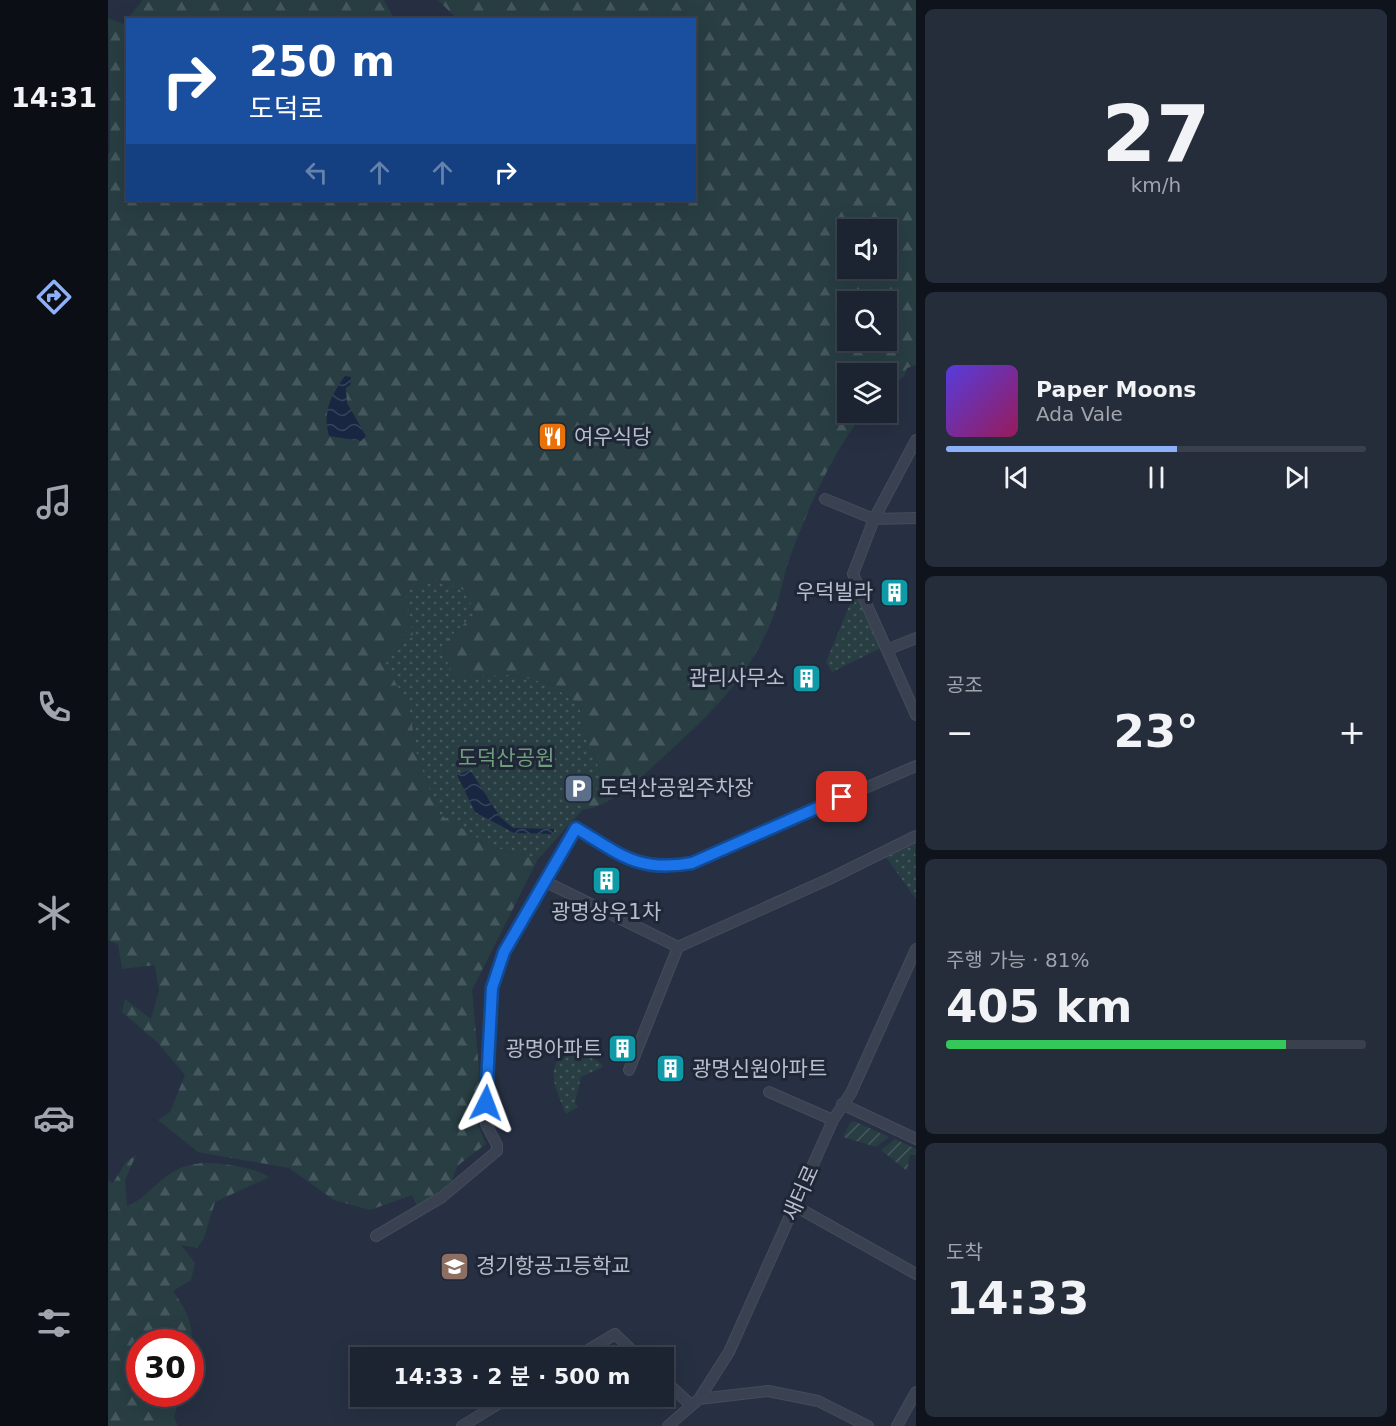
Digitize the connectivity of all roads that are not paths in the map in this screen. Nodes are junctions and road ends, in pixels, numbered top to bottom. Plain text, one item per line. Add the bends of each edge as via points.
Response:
1 (916, 440) edge
2 (825, 499) dead end
3 (916, 518) edge
4 (874, 519) junction
5 (916, 638) edge
6 (889, 650) junction
7 (913, 698) edge
8 (916, 715) edge
9 (916, 766) edge
10 (916, 836) edge
11 (544, 881) junction
12 (678, 947) junction
13 (916, 949) edge
14 (628, 1070) dead end
15 (769, 1092) dead end
16 (842, 1104) junction
17 (832, 1120) junction
18 (916, 1139) edge
19 (795, 1206) junction
20 (376, 1236) dead end
21 (916, 1274) edge
22 (593, 1347) edge
23 (629, 1347) edge
24 (674, 1387) edge
25 (916, 1392) edge
26 (695, 1402) junction
27 (493, 1407) edge
28 (462, 1426) edge
29 (668, 1426) edge
30 (868, 1426) edge
31 (897, 1426) edge

1 - 4 street
2 - 4 street
3 - 4 street
4 - 6 street via 853,574
5 - 6 street
6 - 7 street
7 - 8 street
9 - 11 street via 671,867 645,865 624,857 576,828
10 - 12 street
11 - 12 street
11 - 20 street via 504,952 492,988 486,1124 497,1151 442,1197
12 - 14 street
13 - 16 street, 새터로 via 851,1093
15 - 17 street
16 - 17 street, 새터로
16 - 18 street
17 - 19 street, 새터로
19 - 21 street
19 - 26 street, 새터로 via 729,1353
22 - 23 street via 615,1334
24 - 26 street
25 - 31 street
26 - 29 street, 새터로
26 - 30 street via 768,1390 818,1401
27 - 28 street

